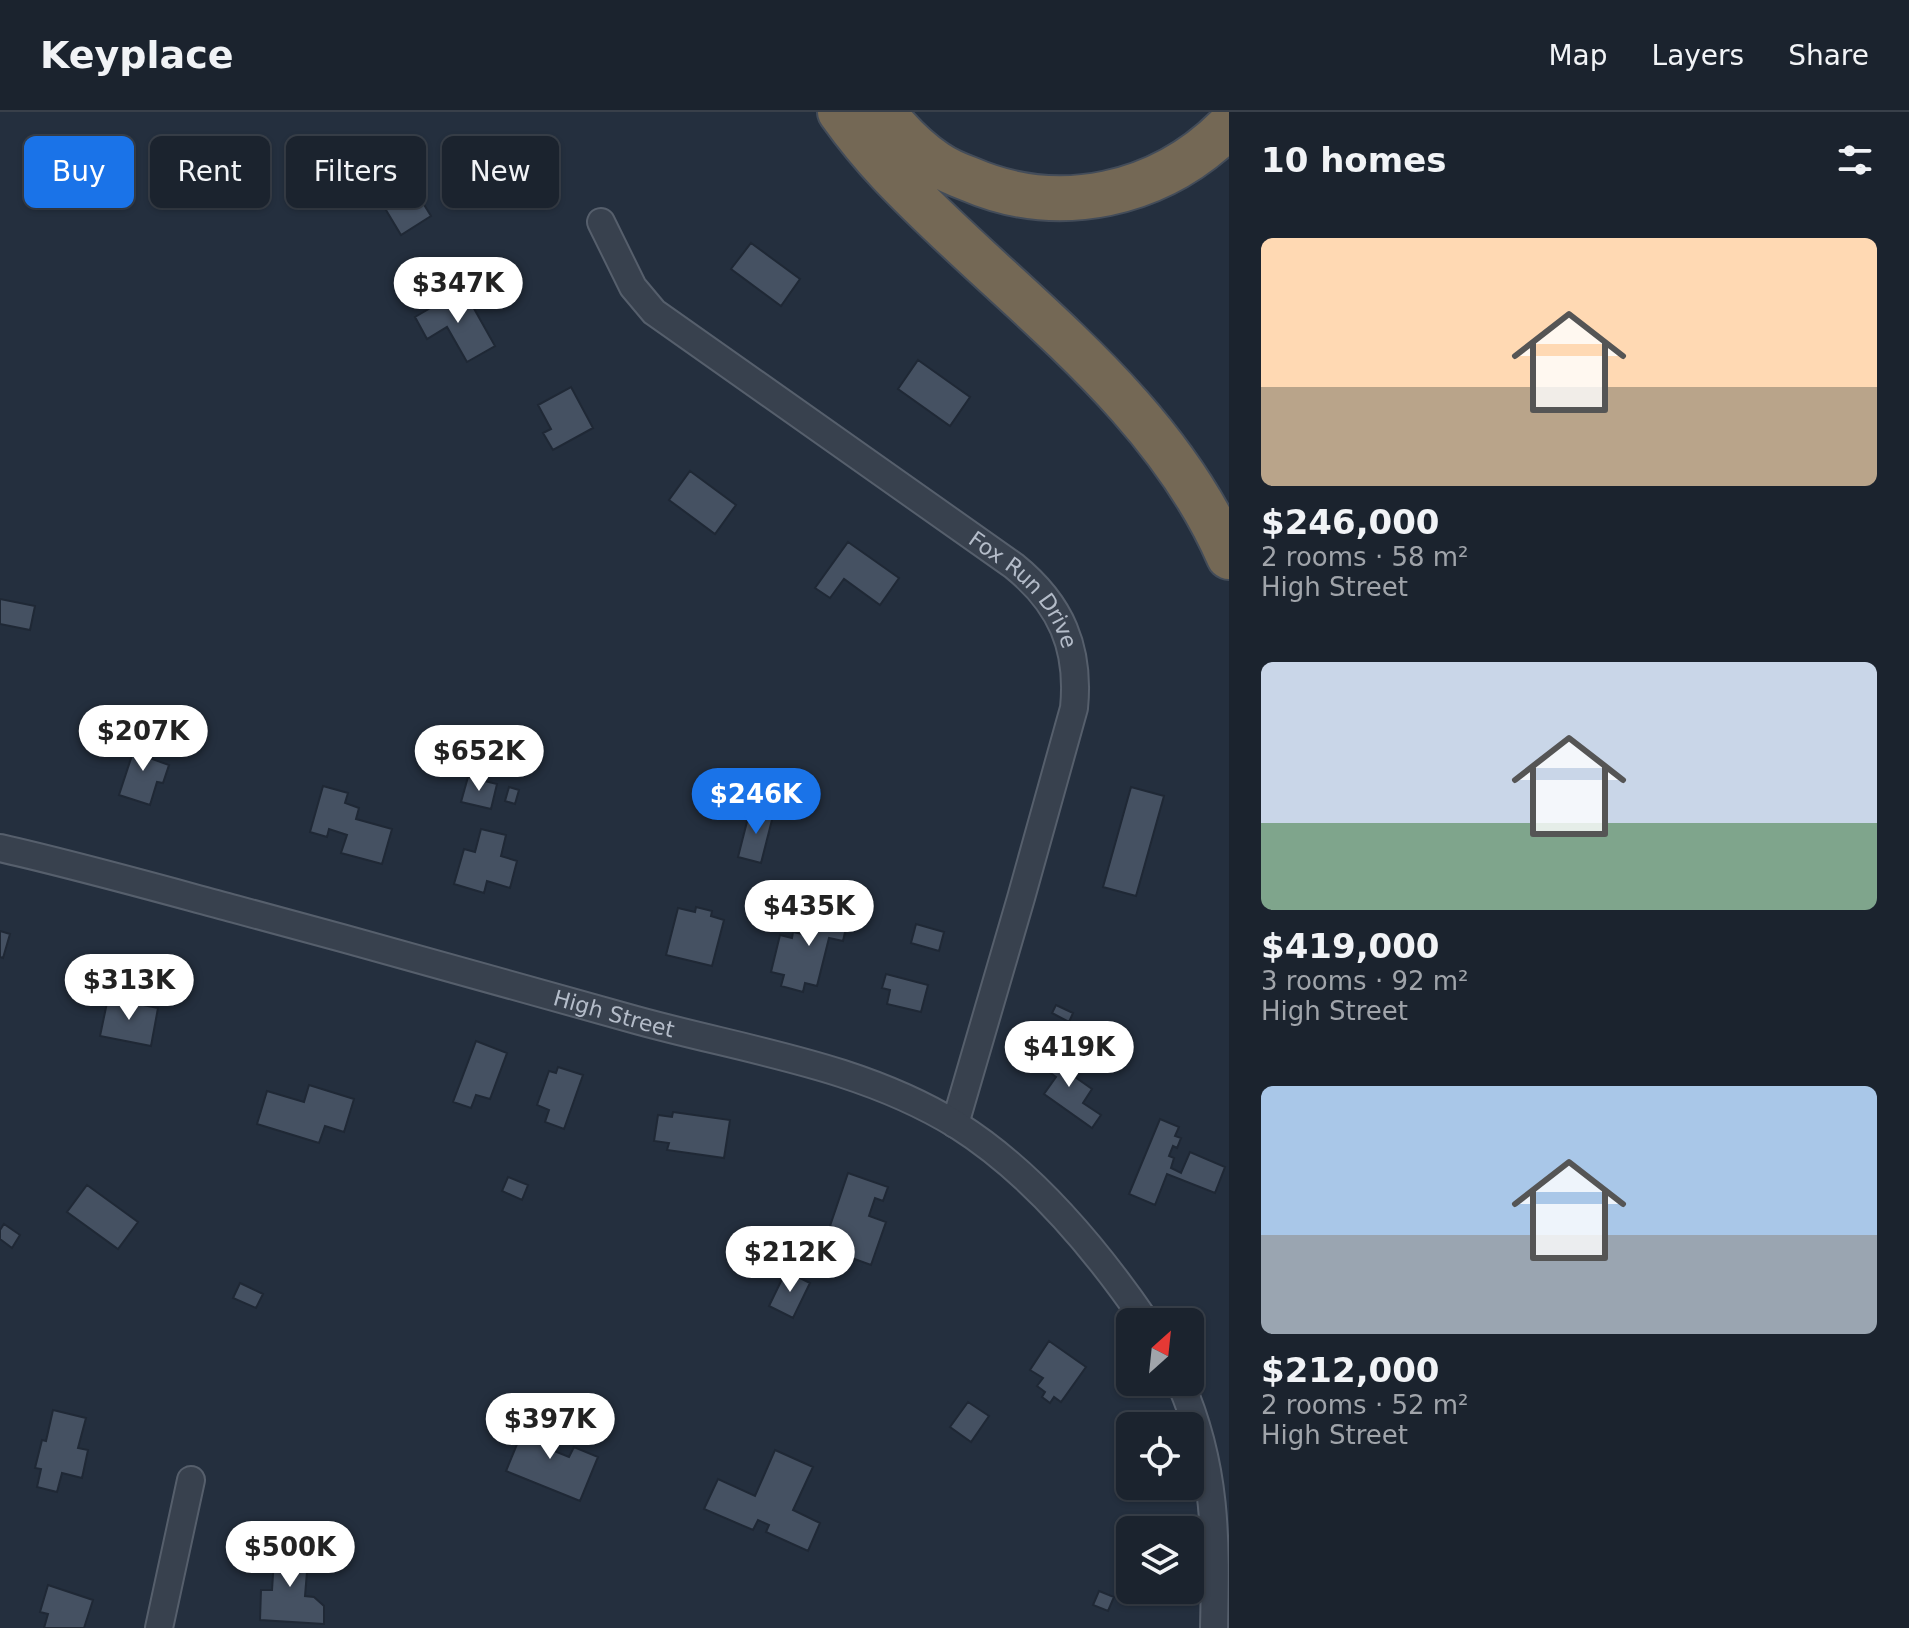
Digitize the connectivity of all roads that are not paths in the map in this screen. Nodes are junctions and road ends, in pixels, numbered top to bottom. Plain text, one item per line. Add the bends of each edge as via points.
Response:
1 (840, 112) edge
2 (883, 112) edge
3 (1229, 126) edge
4 (601, 222) dead end
5 (1229, 557) edge
6 (0, 848) edge
7 (955, 1124) junction
8 (1136, 1308) edge
9 (1186, 1396) edge
10 (191, 1480) dead end
11 (159, 1628) edge
12 (1214, 1628) edge

1 - 5 highway via 941,225 1131,407 1178,468
2 - 3 highway via 937,164 983,186 1045,199 1108,194 1149,181 1201,151
4 - 7 street, Fox Run Drive via 633,287 654,312 1014,566 1037,586 1062,622 1074,664 1074,708
6 - 7 street, High Street via 836,1071
7 - 8 street, High Street via 1040,1193
9 - 12 street via 1211,1490
10 - 11 street

